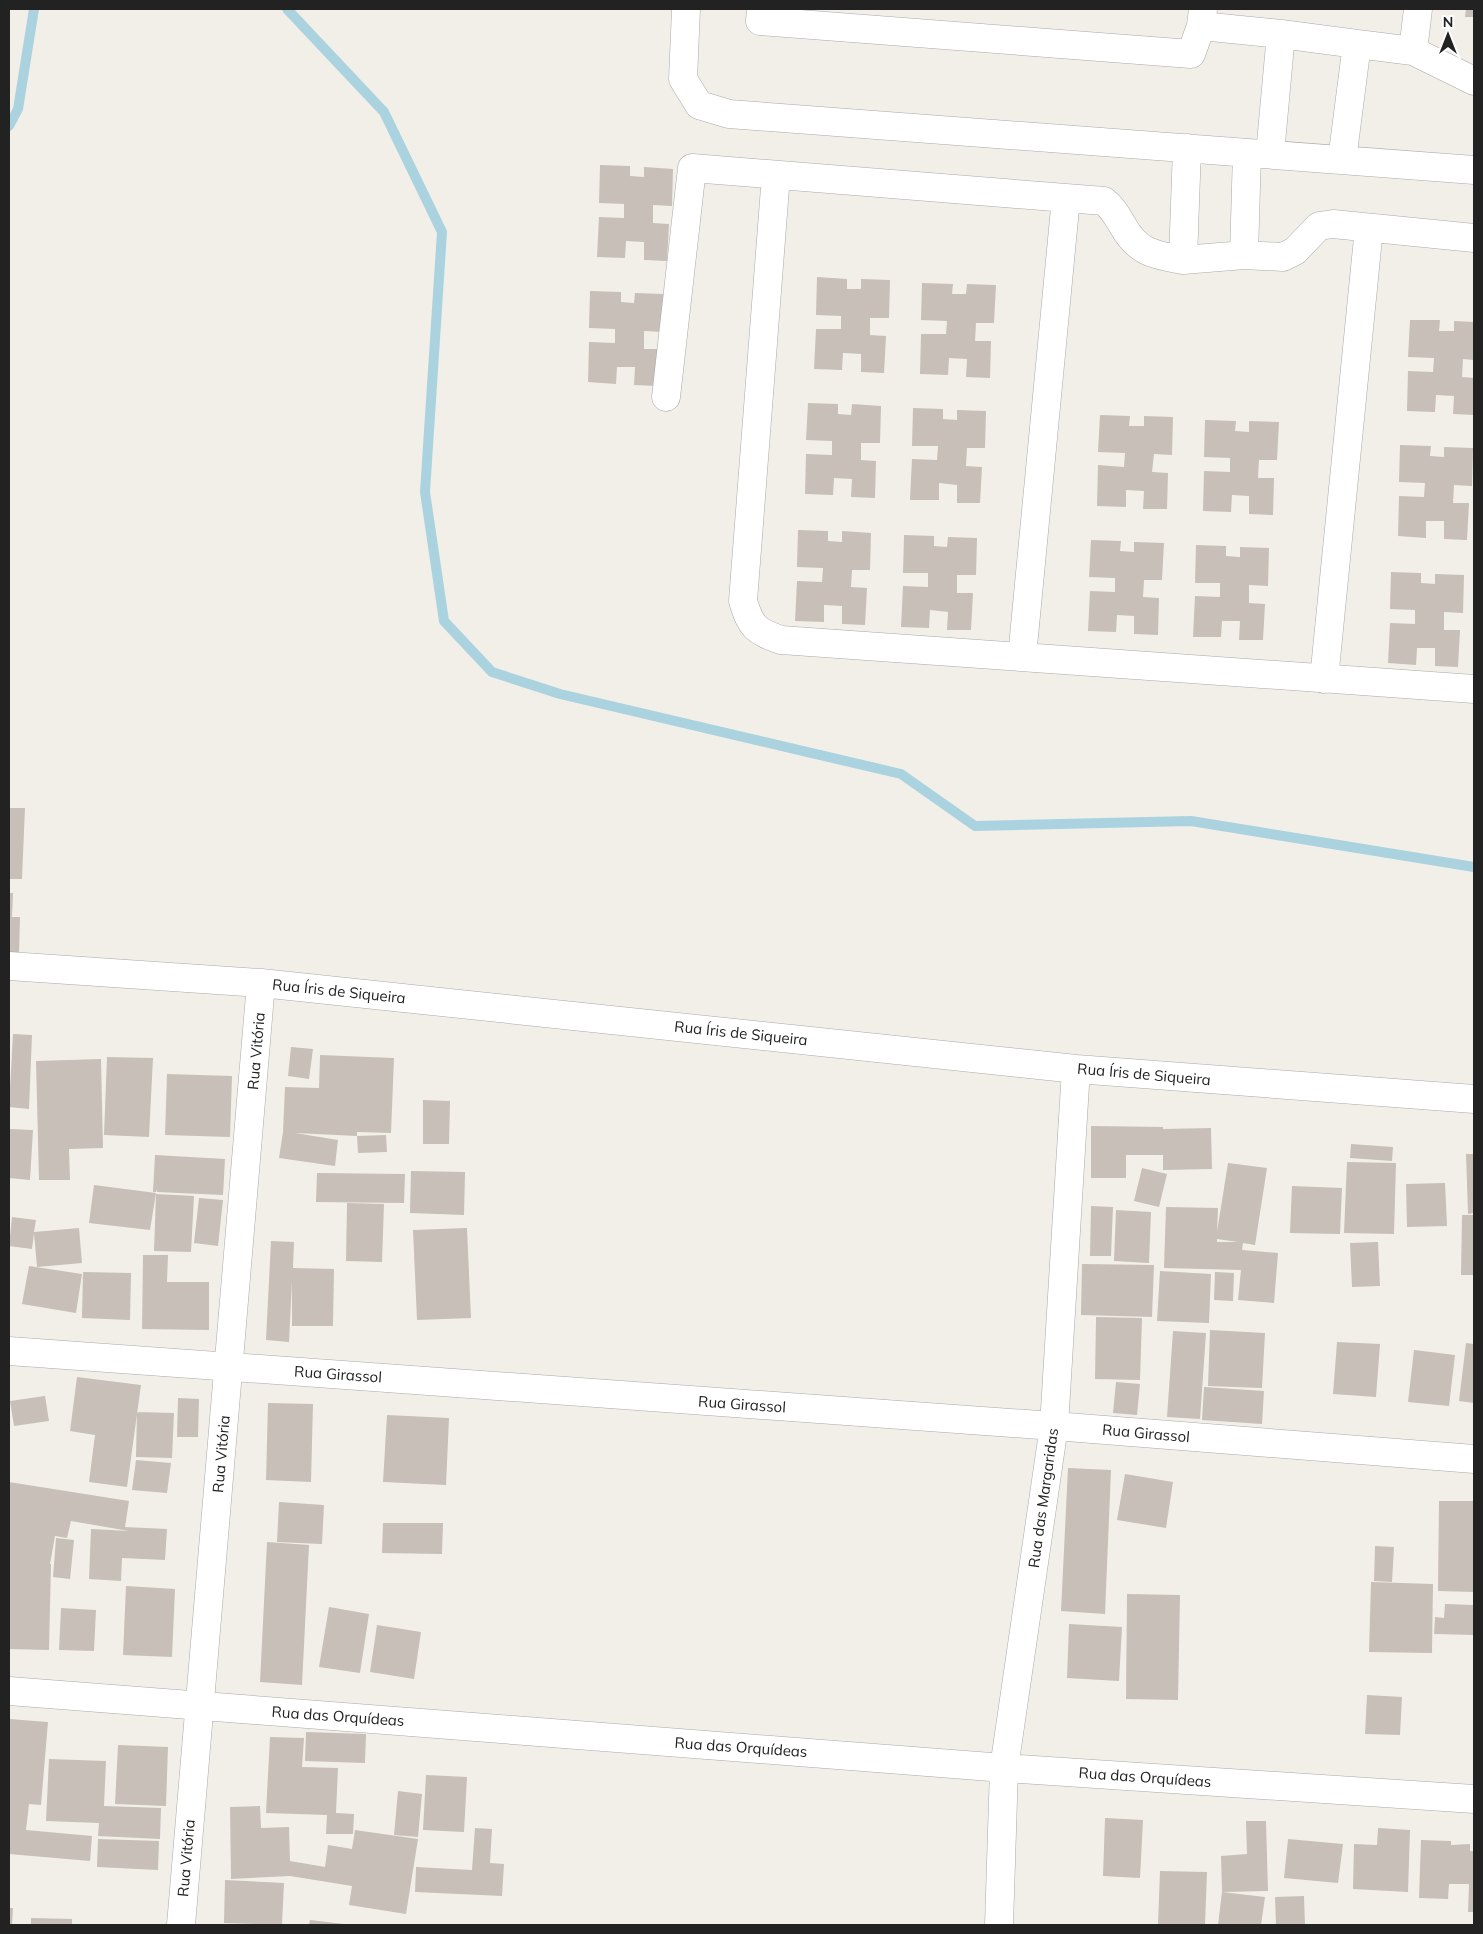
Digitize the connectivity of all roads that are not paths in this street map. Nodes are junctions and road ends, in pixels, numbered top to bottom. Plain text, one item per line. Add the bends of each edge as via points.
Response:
1 (686, 9) edge
2 (761, 9) edge
3 (1418, 9) edge
4 (1202, 18) edge
5 (1282, 34) junction
6 (1358, 44) junction
7 (1413, 51) junction
8 (1474, 82) edge
9 (1188, 148) junction
10 (1258, 154) junction
11 (1342, 160) junction
12 (1474, 170) edge
13 (776, 175) junction
14 (1066, 198) junction
15 (1369, 228) junction
16 (1474, 238) edge
17 (1244, 255) junction
18 (1182, 260) junction
19 (666, 397) dead end
20 (1022, 657) junction
21 (1324, 679) junction
22 (1474, 690) edge
23 (9, 966) edge
24 (261, 983) junction
25 (1076, 1068) junction
26 (1474, 1099) edge
27 (9, 1351) edge
28 (229, 1366) junction
29 (1054, 1426) junction
30 (1474, 1459) edge
31 (9, 1691) edge
32 (200, 1705) junction
33 (1004, 1768) junction
34 (1474, 1799) edge
35 (181, 1925) edge
36 (999, 1925) edge

1 - 9 street via 683,80 699,105 729,114
2 - 4 street via 760,21 1191,54
3 - 7 street
4 - 5 street
5 - 6 street
5 - 10 street
6 - 7 street
6 - 11 street
7 - 8 street
9 - 10 street
9 - 18 street
10 - 11 street
10 - 17 street
11 - 12 street
13 - 14 street
13 - 19 street via 692,168
13 - 20 street via 743,601 748,620 762,633 781,640
14 - 18 street via 1104,201 1142,249
14 - 20 street
15 - 16 street
15 - 17 street via 1333,224 1319,226 1295,251 1283,257
15 - 21 street
17 - 18 street
20 - 21 street
21 - 22 street
23 - 24 street, Rua Íris de Siqueira
24 - 25 street, Rua Íris de Siqueira
24 - 28 street, Rua Vitória
25 - 26 street, Rua Íris de Siqueira
25 - 29 street, Rua das Margaridas
27 - 28 street, Rua Girassol
28 - 29 street, Rua Girassol
28 - 32 street, Rua Vitória
29 - 30 street, Rua Girassol
29 - 33 street, Rua das Margaridas
31 - 32 street, Rua das Orquídeas
32 - 33 street, Rua das Orquídeas
32 - 35 street, Rua Vitória
33 - 34 street, Rua das Orquídeas
33 - 36 street, Rua das Margaridas

